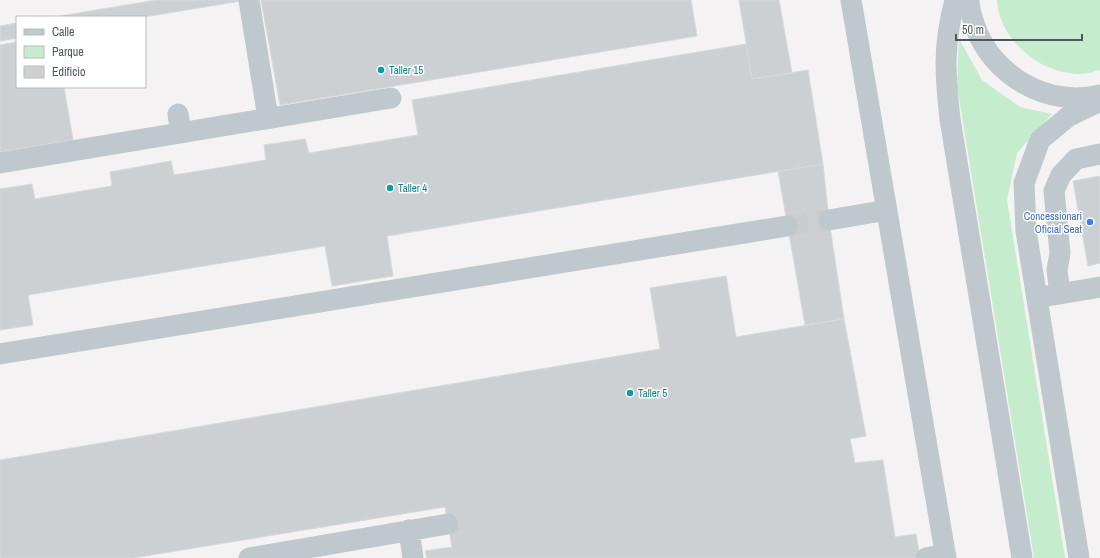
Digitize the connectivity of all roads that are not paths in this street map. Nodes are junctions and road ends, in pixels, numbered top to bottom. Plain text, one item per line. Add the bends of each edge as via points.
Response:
1 (249, 0) edge
2 (851, 0) edge
3 (955, 0) edge
4 (968, 0) edge
5 (1100, 95) edge
6 (391, 98) dead end
7 (1100, 101) edge
8 (268, 118) junction
9 (1100, 154) edge
10 (0, 163) edge
11 (887, 210) junction
12 (829, 220) tunnel mouth
13 (787, 226) tunnel mouth
14 (1100, 287) edge
15 (1060, 294) junction
16 (1037, 298) junction
17 (0, 354) edge
18 (448, 524) dead end
19 (409, 530) junction
20 (939, 557) edge
21 (248, 558) edge
22 (413, 558) edge
23 (1022, 558) edge
24 (1079, 558) edge

1 - 8 street
2 - 11 street
3 - 23 street via 948,28 946,82
4 - 5 street via 980,39 999,66 1025,85 1056,96 1091,98
6 - 8 street
7 - 16 street via 1069,116 1040,140 1024,182 1026,231
8 - 10 street via 179,123
9 - 15 street via 1076,159 1062,175 1054,191 1060,253 1057,270
11 - 12 street
11 - 20 street
13 - 17 street
14 - 15 street
15 - 16 street
16 - 24 street
18 - 19 street
19 - 21 street
19 - 22 street

